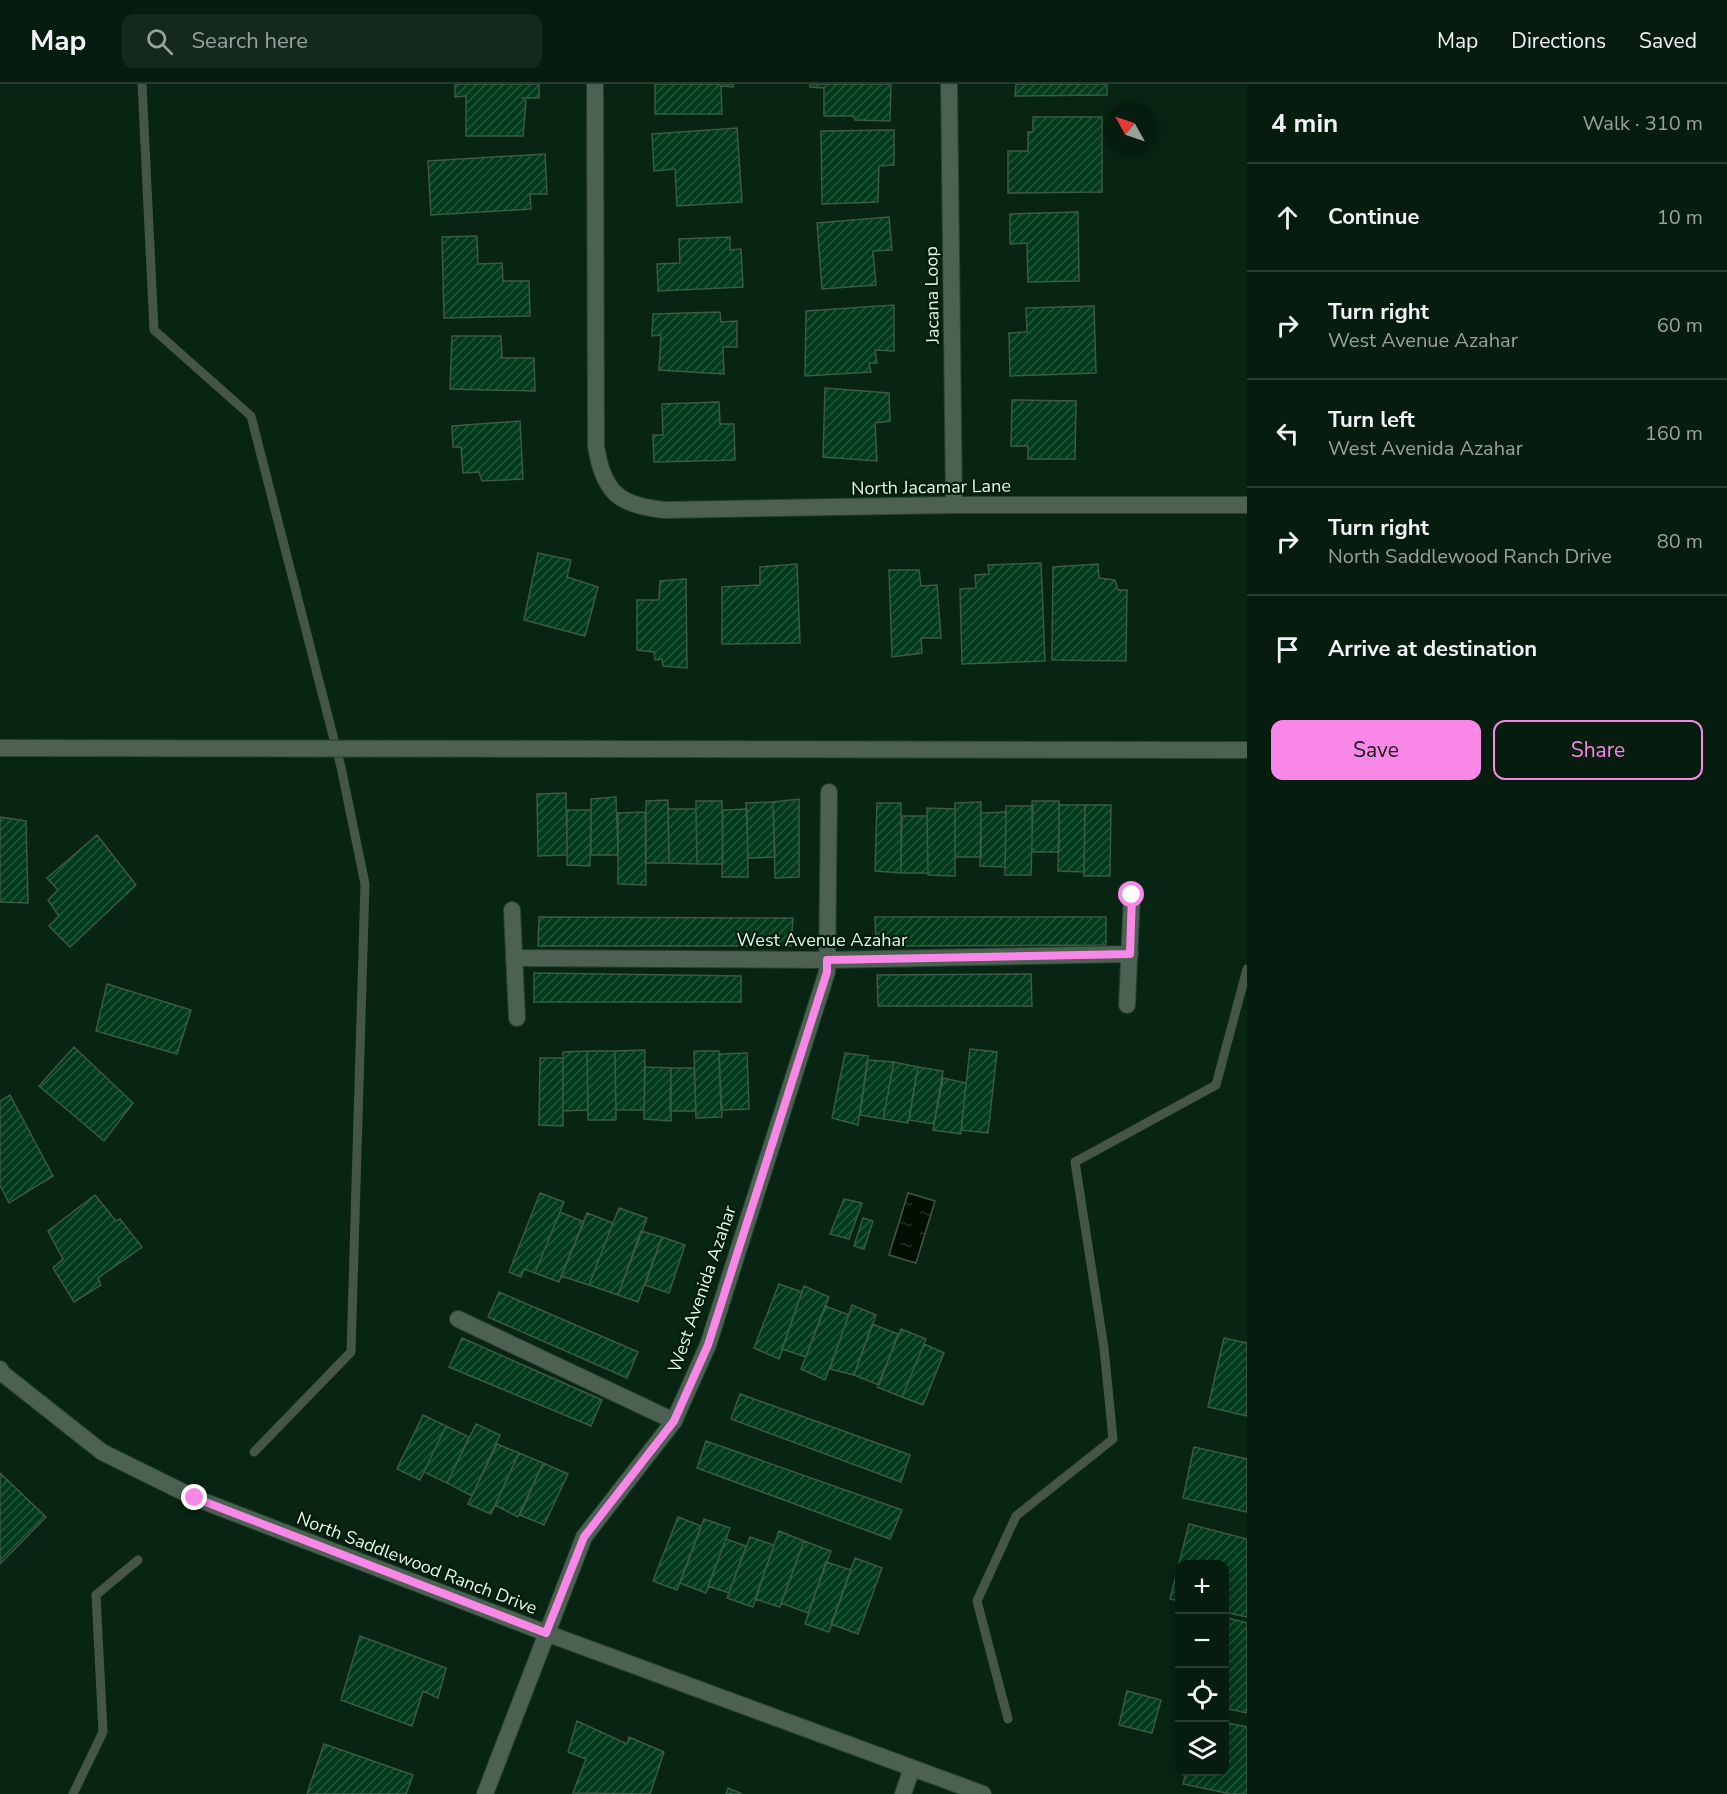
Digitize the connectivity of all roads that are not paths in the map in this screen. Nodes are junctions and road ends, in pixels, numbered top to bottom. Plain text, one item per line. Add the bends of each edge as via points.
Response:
1 (595, 84) edge
2 (949, 84) edge
3 (954, 505) junction
4 (1247, 505) edge
5 (0, 748) edge
6 (1247, 750) edge
7 (829, 792) dead end
8 (1132, 895) dead end
9 (512, 910) dead end
10 (1130, 954) junction
11 (514, 958) junction
12 (827, 960) junction
13 (1127, 1005) dead end
14 (517, 1018) dead end
15 (458, 1319) dead end
16 (1, 1373) edge
17 (674, 1421) junction
18 (546, 1633) junction
19 (912, 1768) junction
20 (485, 1794) edge
21 (903, 1794) edge
22 (982, 1794) edge

1 - 3 street, North Jacamar Lane via 596,446 605,484 642,508 665,510
2 - 3 street, Jacana Loop
3 - 4 street, North Jacamar Lane
5 - 6 street
7 - 12 street, West Avenida Azahar
8 - 10 street
9 - 11 street
10 - 12 street, West Avenue Azahar
10 - 13 street
11 - 12 street, West Avenue Azahar
11 - 14 street
12 - 17 street, West Avenida Azahar via 827,972 708,1345
15 - 17 street
16 - 18 street, North Saddlewood Ranch Drive via 102,1452 195,1498
17 - 18 street, West Avenida Azahar via 584,1537
18 - 19 street, North Saddlewood Ranch Drive
18 - 20 street, West Avenida Azahar
19 - 21 street
19 - 22 street, North Saddlewood Ranch Drive

